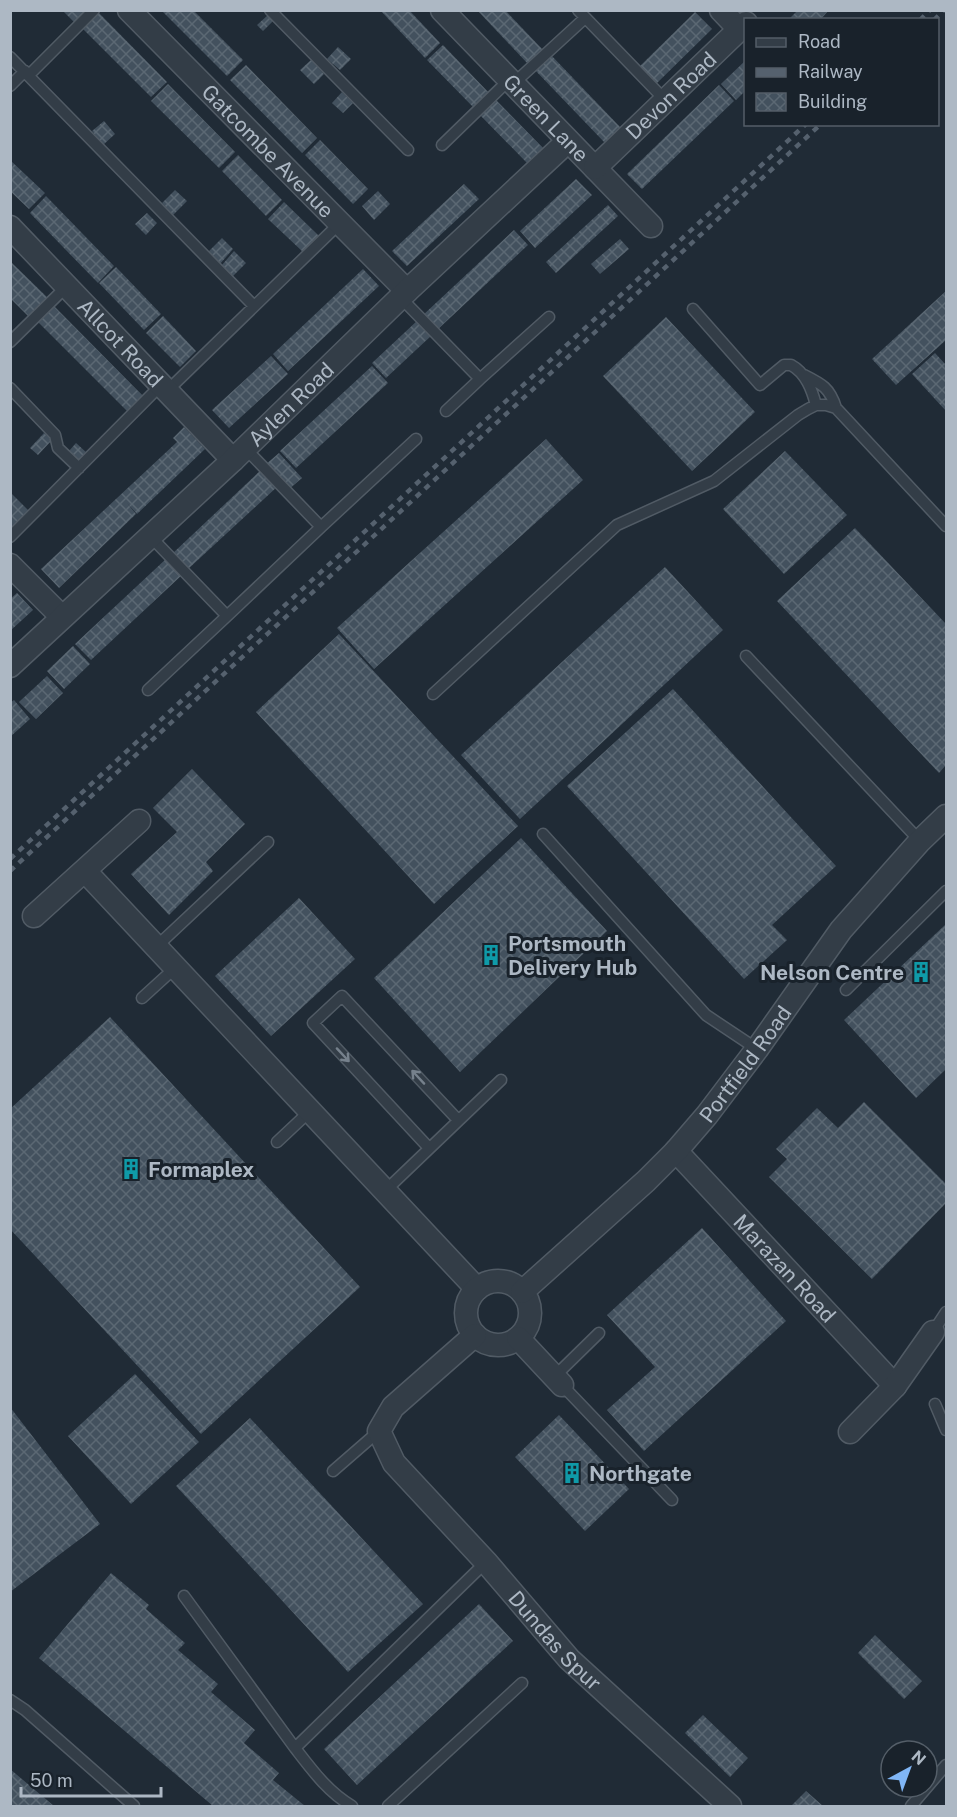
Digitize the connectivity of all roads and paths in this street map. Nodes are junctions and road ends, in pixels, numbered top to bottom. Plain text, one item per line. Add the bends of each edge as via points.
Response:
1 (94, 10) edge
2 (129, 10) edge
3 (270, 10) edge
4 (442, 10) edge
5 (720, 10) edge
6 (581, 14) edge
7 (744, 24) edge
8 (10, 57) edge
9 (27, 73) junction
10 (511, 82) junction
11 (10, 86) edge
12 (665, 100) junction
13 (568, 141) junction
14 (442, 145) dead end
15 (408, 150) dead end
16 (595, 168) junction
17 (340, 223) junction
18 (651, 226) dead end
19 (10, 227) edge
20 (67, 286) junction
21 (404, 294) junction
22 (254, 306) junction
23 (693, 309) dead end
24 (549, 317) dead end
25 (10, 342) edge
26 (804, 375) junction
27 (480, 379) junction
28 (10, 388) edge
29 (164, 388) junction
30 (816, 405) junction
31 (836, 408) junction
32 (446, 411) dead end
33 (416, 439) dead end
34 (239, 454) junction
35 (79, 468) junction
36 (946, 526) edge
37 (321, 527) junction
38 (150, 536) junction
39 (10, 537) edge
40 (10, 565) edge
41 (227, 616) junction
42 (62, 617) junction
43 (746, 656) dead end
44 (10, 666) edge
45 (148, 690) dead end
46 (433, 694) dead end
47 (946, 816) edge
48 (139, 821) dead end
49 (543, 834) dead end
50 (920, 840) junction
51 (268, 842) dead end
52 (86, 871) junction
53 (946, 891) edge
54 (34, 916) dead end
55 (156, 947) junction
56 (176, 967) junction
57 (846, 990) dead end
58 (142, 998) dead end
59 (757, 1049) junction
60 (501, 1080) dead end
61 (310, 1111) junction
62 (459, 1120) junction
63 (277, 1142) dead end
64 (429, 1149) junction
65 (676, 1151) junction
66 (385, 1191) junction
67 (477, 1289) junction
68 (522, 1292) junction
69 (946, 1312) edge
70 (933, 1332) joint
71 (599, 1333) dead end
72 (475, 1335) junction
73 (518, 1338) junction
74 (558, 1381) junction
75 (894, 1386) junction
76 (934, 1404) dead end
77 (946, 1430) edge
78 (379, 1431) junction
79 (850, 1432) dead end
80 (333, 1471) dead end
81 (672, 1500) dead end
82 (486, 1562) junction
83 (184, 1596) dead end
84 (522, 1683) dead end
85 (10, 1700) edge
86 (295, 1748) junction
87 (946, 1765) edge
88 (720, 1801) edge
89 (134, 1806) edge
90 (352, 1806) edge
91 (388, 1806) edge
92 (910, 1806) edge

1 - 9 lane
2 - 17 street, Gatcombe Avenue
3 - 15 lane
4 - 10 street, Green Lane
5 - 7 street
6 - 10 lane
6 - 12 lane
7 - 12 street, Devon Road
8 - 9 lane
9 - 11 lane
9 - 22 lane
10 - 13 street, Green Lane
10 - 14 lane
12 - 16 street, Devon Road
13 - 16 street, Green Lane
13 - 21 street, Aylen Road
16 - 18 street, Green Lane
17 - 21 street, Gatcombe Avenue
17 - 22 lane
19 - 20 street, Allcot Road
20 - 25 lane
20 - 29 street, Allcot Road
21 - 27 lane
21 - 34 street, Aylen Road
22 - 29 lane
23 - 26 lane via 760,385 784,365 791,365
24 - 27 lane
26 - 30 lane
26 - 31 lane via 832,395
27 - 32 lane
28 - 35 lane via 55,435 58,448
29 - 34 street, Allcot Road
29 - 35 lane
30 - 31 lane
30 - 46 lane via 714,482 617,525
31 - 36 lane
33 - 37 lane
34 - 37 lane
34 - 38 street, Aylen Road
35 - 39 lane
37 - 41 lane
38 - 41 lane
38 - 42 street, Aylen Road
40 - 42 street
41 - 45 lane
42 - 44 street, Aylen Road
43 - 50 lane
47 - 50 street, Portfield Road
48 - 52 street
49 - 59 lane via 706,1015
50 - 59 street, Portfield Road via 841,930
51 - 55 lane
52 - 54 street
52 - 55 street
53 - 57 lane
55 - 56 street
56 - 58 lane
56 - 61 street
59 - 65 street, Portfield Road
60 - 62 lane
61 - 63 lane
61 - 66 street
62 - 64 lane
62 -> 64 lane via 342,996 313,1023
64 - 66 lane
65 - 68 street, Portfield Road
65 - 75 street, Marazan Road
66 - 67 street
67 - 68 street via 498,1281
67 - 72 street via 467,1304 466,1315
68 - 73 street via 530,1312 528,1324
69 - 70 lane
70 - 75 street
71 - 74 lane
72 - 73 street via 497,1345
72 - 78 street via 393,1407
73 - 74 street
74 - 81 lane
75 - 79 street
76 - 77 lane
78 - 80 lane
78 - 82 street, Dundas Spur via 394,1463
82 - 86 lane
82 - 88 street, Dundas Spur via 569,1659
83 - 86 lane
84 - 91 lane
85 - 89 lane
86 - 90 lane via 338,1798
87 - 92 lane

